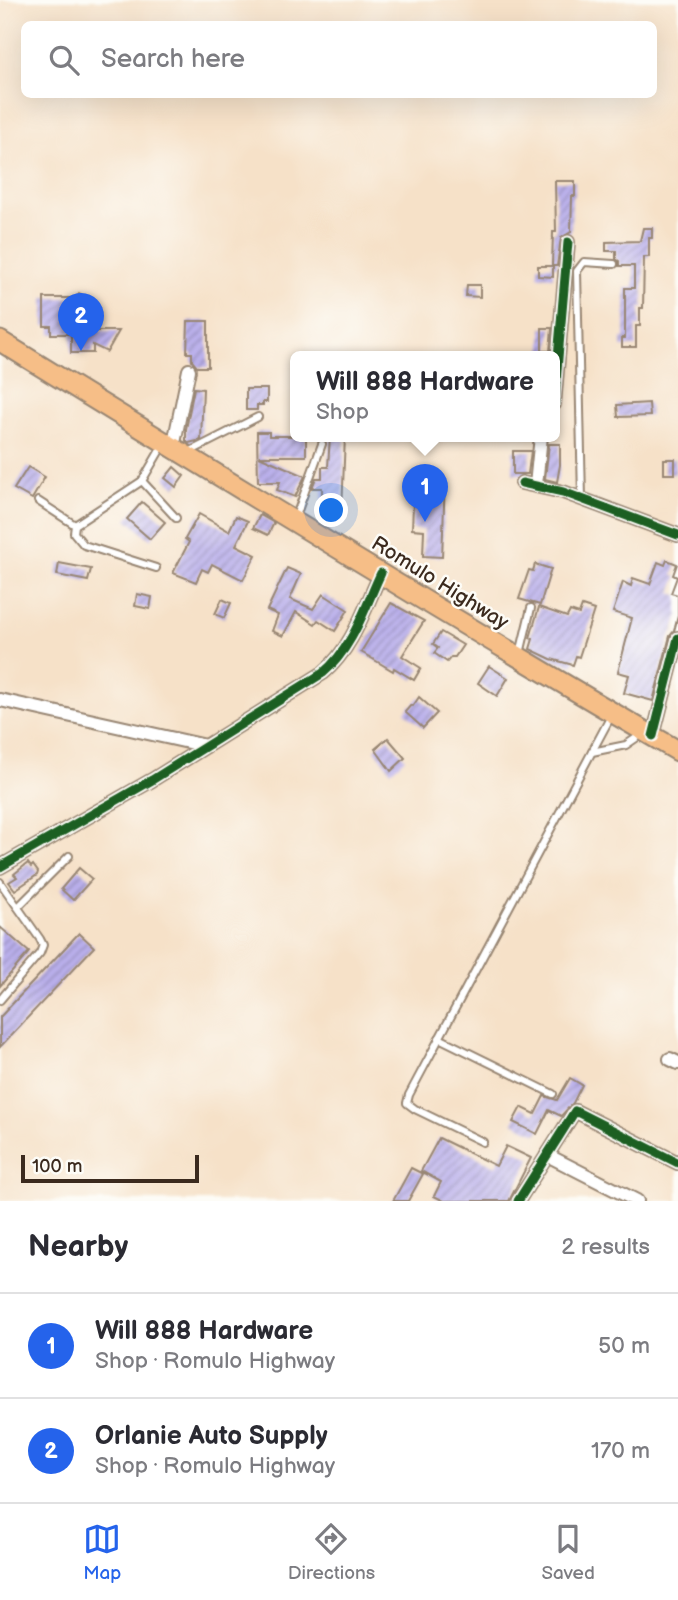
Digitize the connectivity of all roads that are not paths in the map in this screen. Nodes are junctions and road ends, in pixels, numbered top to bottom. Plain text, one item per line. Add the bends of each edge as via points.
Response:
1 (568, 242) dead end
2 (614, 264) dead end
3 (0, 341) edge
4 (559, 351) edge
5 (188, 370) dead end
6 (258, 417) dead end
7 (540, 442) edge
8 (322, 444) dead end
9 (174, 448) junction
10 (142, 481) junction
11 (522, 483) dead end
12 (536, 485) junction
13 (582, 499) junction
14 (38, 501) dead end
15 (176, 518) dead end
16 (295, 521) junction
17 (75, 524) junction
18 (678, 535) edge
19 (156, 568) dead end
20 (381, 573) junction
21 (531, 608) dead end
22 (678, 638) edge
23 (519, 659) junction
24 (0, 700) edge
25 (612, 714) junction
26 (649, 734) junction
27 (206, 746) junction
28 (678, 751) edge
29 (592, 752) junction
30 (69, 856) dead end
31 (0, 867) edge
32 (0, 882) edge
33 (18, 907) junction
34 (0, 1000) edge
35 (439, 1038) junction
36 (553, 1094) dead end
37 (483, 1142) dead end
38 (547, 1155) junction
39 (678, 1163) edge
40 (519, 1201) edge
41 (637, 1201) edge

1 - 4 street
2 - 13 lane via 584,261 577,271
3 - 9 highway, Romulo Highway
5 - 9 street
6 - 9 lane
7 - 12 street
8 - 16 lane
9 - 10 lane
9 - 16 highway, Romulo Highway
10 - 15 lane
10 - 17 lane
11 - 12 street
12 - 13 street
13 - 18 street
14 - 17 lane
16 - 20 highway, Romulo Highway
17 - 19 lane via 74,533 84,545
20 - 23 highway, Romulo Highway
20 - 27 street via 337,662
21 - 23 lane
22 - 26 street
23 - 25 highway, Romulo Highway
24 - 27 street
25 - 26 highway, Romulo Highway
25 - 29 lane
26 - 28 highway, Romulo Highway
26 - 29 lane via 626,745
27 - 31 street
29 - 35 lane
30 - 33 lane
32 - 33 lane
33 - 34 lane via 43,946
35 - 36 lane
35 - 37 lane via 407,1103
38 - 39 street via 575,1111
38 - 40 street
38 - 41 street

